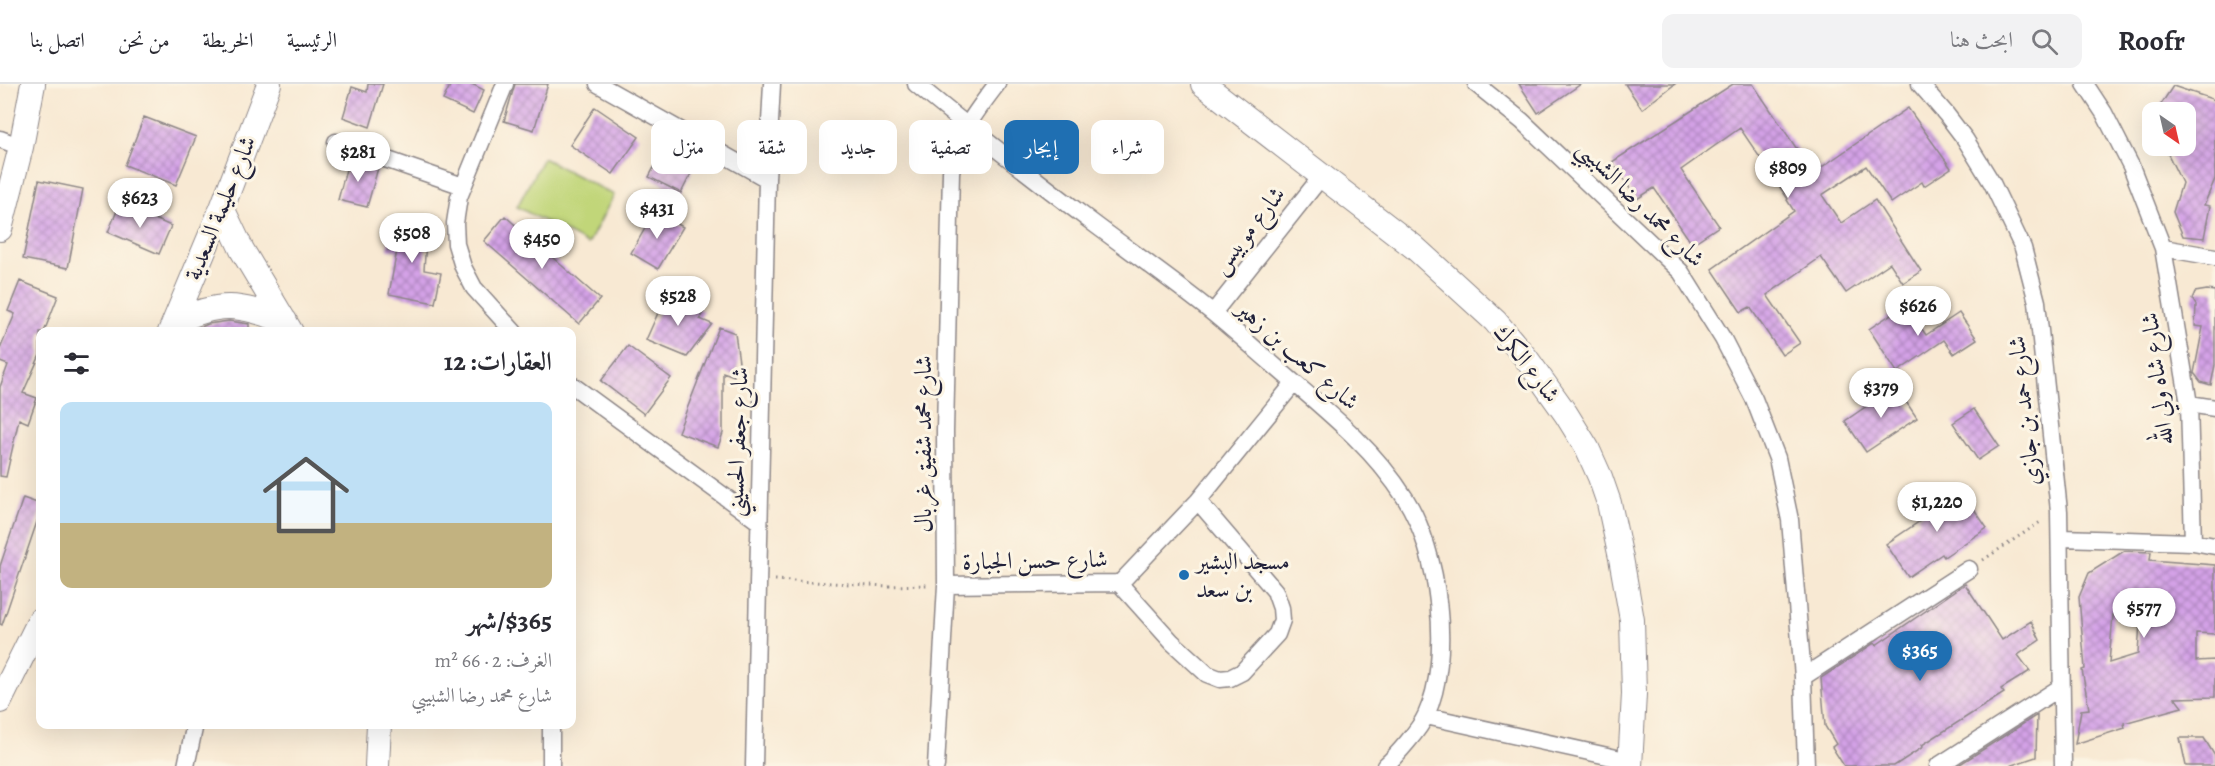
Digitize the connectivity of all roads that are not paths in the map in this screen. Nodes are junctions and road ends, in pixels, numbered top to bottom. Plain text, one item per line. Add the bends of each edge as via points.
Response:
1 (33, 84) edge
2 (269, 84) edge
3 (505, 84) edge
4 (598, 84) edge
5 (772, 84) edge
6 (916, 84) edge
7 (997, 84) edge
8 (1203, 84) edge
9 (1476, 84) edge
10 (1920, 84) edge
11 (2085, 84) edge
12 (960, 120) edge
13 (970, 120) edge
14 (336, 142) dead end
15 (11, 143) edge
16 (992, 145) edge
17 (951, 174) edge
18 (1321, 177) junction
19 (767, 178) junction
20 (463, 186) junction
21 (222, 208) junction
22 (0, 229) edge
23 (2163, 248) junction
24 (2215, 257) edge
25 (1213, 313) junction
26 (288, 326) edge
27 (172, 327) edge
28 (509, 327) edge
29 (1294, 383) junction
30 (576, 388) edge
31 (2189, 404) junction
32 (2215, 408) edge
33 (1198, 501) junction
34 (758, 521) junction
35 (2061, 538) junction
36 (2193, 543) junction
37 (2215, 546) edge
38 (1969, 569) road end
39 (1119, 583) junction
40 (946, 585) junction
41 (36, 628) edge
42 (1803, 677) junction
43 (2061, 687) junction
44 (0, 701) edge
45 (1426, 716) junction
46 (194, 729) edge
47 (379, 729) edge
48 (551, 729) edge
49 (1630, 764) edge
50 (186, 766) edge
51 (377, 766) edge
52 (551, 766) edge
53 (754, 766) edge
54 (936, 766) edge
55 (1385, 766) edge
56 (1806, 766) edge
57 (1938, 766) edge
58 (2063, 766) edge

1 - 15 street
2 - 21 street, شارع حليمة السعدية
3 - 20 street
4 - 19 street
5 - 19 street, شارع جعفر الحسيني
6 - 12 street, شارع كعب بن زهير
7 - 13 street, شارع محمد شفيق غربال
8 - 18 street, شارع الكرك
9 - 42 street, شارع محمد رضا الشبيبي via 1522,121 1682,272 1723,339 1754,399 1777,458 1790,520
10 - 35 street, شارع حمد بن جازي via 1976,156 2023,248 2037,302
11 - 23 street, شارع شاه ولي الله via 2131,166
14 - 20 street
15 - 22 street
16 - 25 street, شارع كعب بن زهير
17 - 40 street, شارع محمد شفيق غربال
18 - 25 street, شارع موبيس
18 - 49 street, شارع الكرك via 1414,247 1495,321 1526,358 1587,448 1609,502 1632,620 1634,694
19 - 34 street, شارع جعفر الحسيني
20 - 28 street via 455,222 463,267 474,288
21 - 26 street
21 - 27 street, شارع حليمة السعدية
23 - 24 street
23 - 31 street, شارع شاه ولي الله
25 - 29 street, شارع كعب بن زهير
26 - 27 street via 236,306 196,312
29 - 33 street, شارع حسن الجبارة
29 - 45 street, شارع كعب بن زهير via 1376,459 1406,499 1419,526 1439,604 1441,645
30 - 34 street
31 - 32 street
31 - 36 street, شارع شاه ولي الله
33 - 39 street, شارع حسن الجبارة
33 - 39 street via 1275,591 1281,608 1277,634 1242,672 1220,679 1207,674
34 - 53 street, شارع جعفر الحسيني
35 - 36 street
35 - 43 street, شارع حمد بن جازي
36 - 37 street
38 - 42 street
39 - 40 street, شارع حسن الجبارة
40 - 54 street, شارع محمد شفيق غربال
41 - 44 street
42 - 56 street, شارع محمد رضا الشبيبي
43 - 57 street
43 - 58 street, شارع حمد بن جازي
45 - 49 street
45 - 55 street, شارع كعب بن زهير
46 - 50 street
47 - 51 street
48 - 52 street

